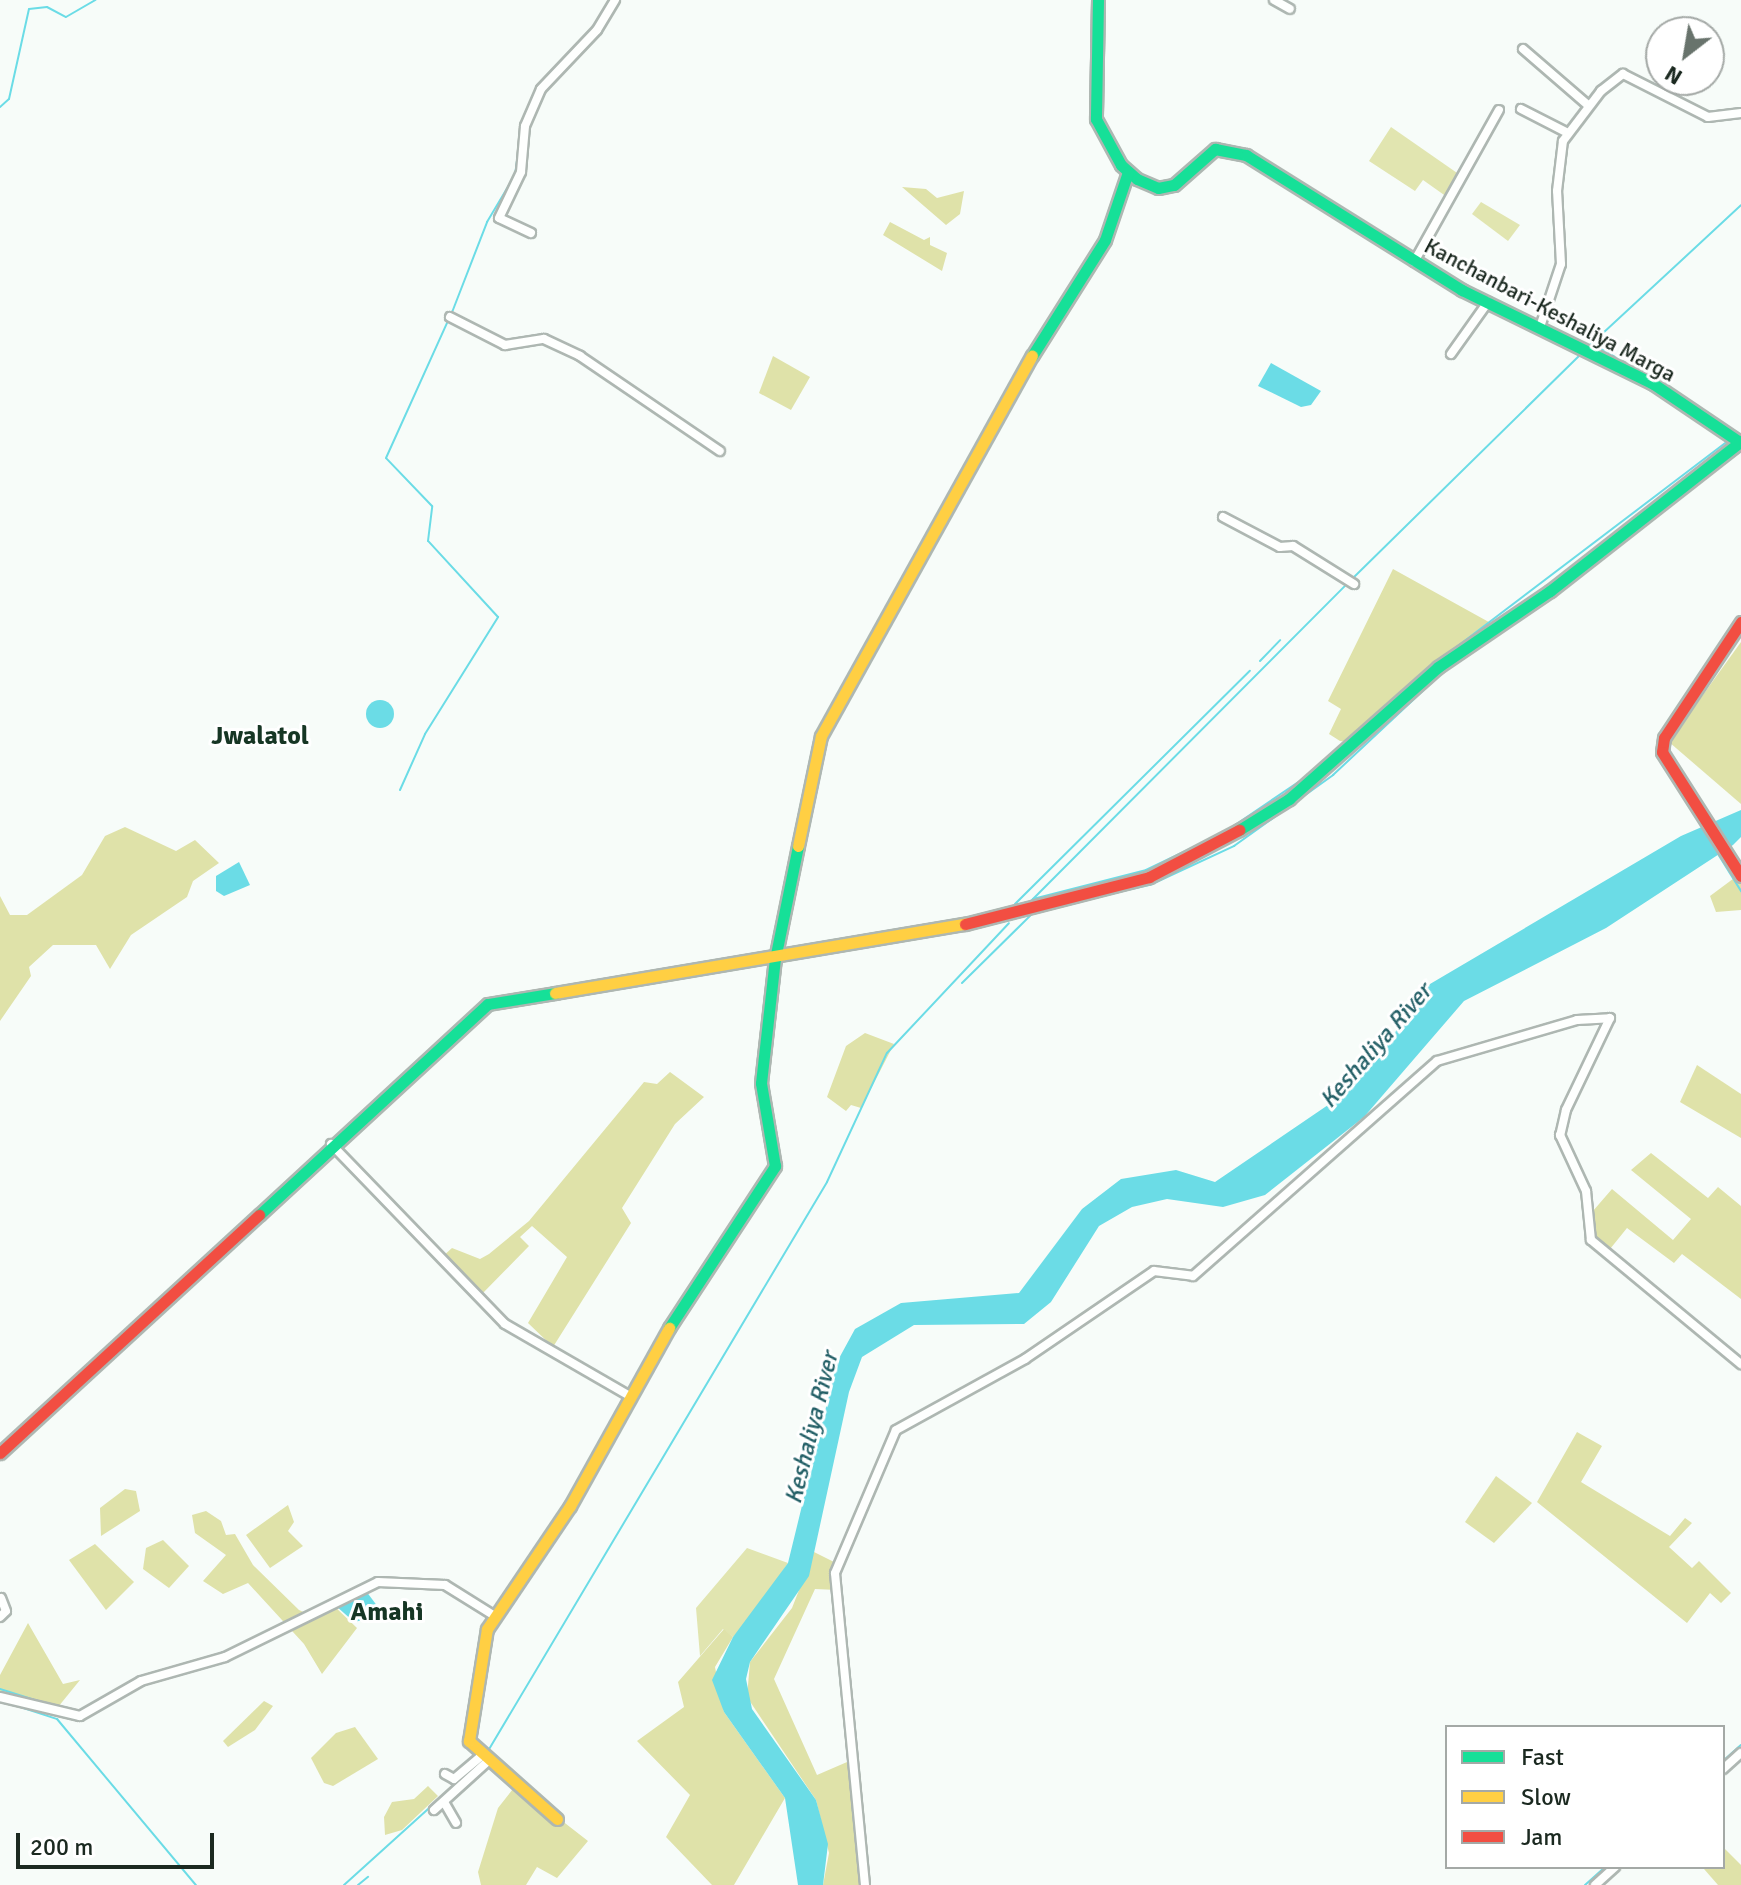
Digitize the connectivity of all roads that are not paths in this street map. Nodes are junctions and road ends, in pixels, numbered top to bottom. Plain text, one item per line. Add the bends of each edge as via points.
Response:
1 (615, 0) edge
2 (1098, 0) edge
3 (1274, 0) edge
4 (1290, 9) dead end
5 (1523, 49) dead end
6 (1589, 106) junction
7 (1521, 109) dead end
8 (1499, 110) dead end
9 (1741, 113) edge
10 (1568, 133) junction
11 (1128, 172) junction
12 (531, 233) dead end
13 (1414, 262) junction
14 (1488, 302) junction
15 (450, 317) dead end
16 (1541, 324) junction
17 (1451, 354) dead end
18 (1741, 442) edge
19 (720, 451) dead end
20 (1223, 517) dead end
21 (1350, 581) dead end
22 (1741, 622) edge
23 (1741, 876) edge
24 (775, 959) junction
25 (331, 1144) junction
26 (1741, 1364) edge
27 (628, 1395) junction
28 (0, 1453) edge
29 (1, 1598) edge
30 (493, 1615) junction
31 (0, 1617) edge
32 (0, 1697) edge
33 (1741, 1753) edge
34 (484, 1759) junction
35 (1725, 1767) edge
36 (445, 1774) dead end
37 (444, 1802) junction
38 (434, 1810) dead end
39 (557, 1819) dead end
40 (456, 1823) dead end
41 (1613, 1869) edge
42 (865, 1885) edge
43 (1595, 1885) edge

1 - 12 street via 597,30 541,89 525,126 521,172 499,218
2 - 11 street via 1096,119
3 - 4 street
5 - 6 street
6 - 9 street via 1623,74 1708,117
6 - 10 street
7 - 10 street
8 - 13 street
10 - 16 street via 1557,174 1560,273
11 - 13 street, Kanchanbari-Keshaliya Marga via 1158,188 1174,185 1223,146
11 - 24 street via 1105,240 1061,316 1011,384 966,479 821,736
13 - 14 street, Kanchanbari-Keshaliya Marga
14 - 16 street, Kanchanbari-Keshaliya Marga
14 - 17 street
15 - 19 street via 505,345 544,339 580,356
16 - 18 street, Kanchanbari-Keshaliya Marga via 1652,383
18 - 24 street via 1550,591 1438,667 1326,770 1231,840 1149,877 1050,900 1028,913
20 - 21 street via 1280,547 1293,546
22 - 23 street via 1664,738 1662,752
24 - 25 street via 488,1004
24 - 27 street via 761,1083 775,1166
25 - 27 street via 505,1324
25 - 28 street
26 - 42 street via 1591,1240 1586,1191 1560,1135 1566,1110 1610,1018 1577,1020 1437,1061 1193,1276 1154,1271 1025,1359 896,1430 835,1573
27 - 30 street via 570,1506
29 - 31 street via 6,1611
30 - 32 street via 445,1585 378,1582 225,1657 141,1681 80,1716
30 - 34 street via 470,1715 469,1741
33 - 35 street
34 - 36 street via 454,1779
34 - 37 street
34 - 39 street
37 - 38 street
37 - 40 street
41 - 43 street

